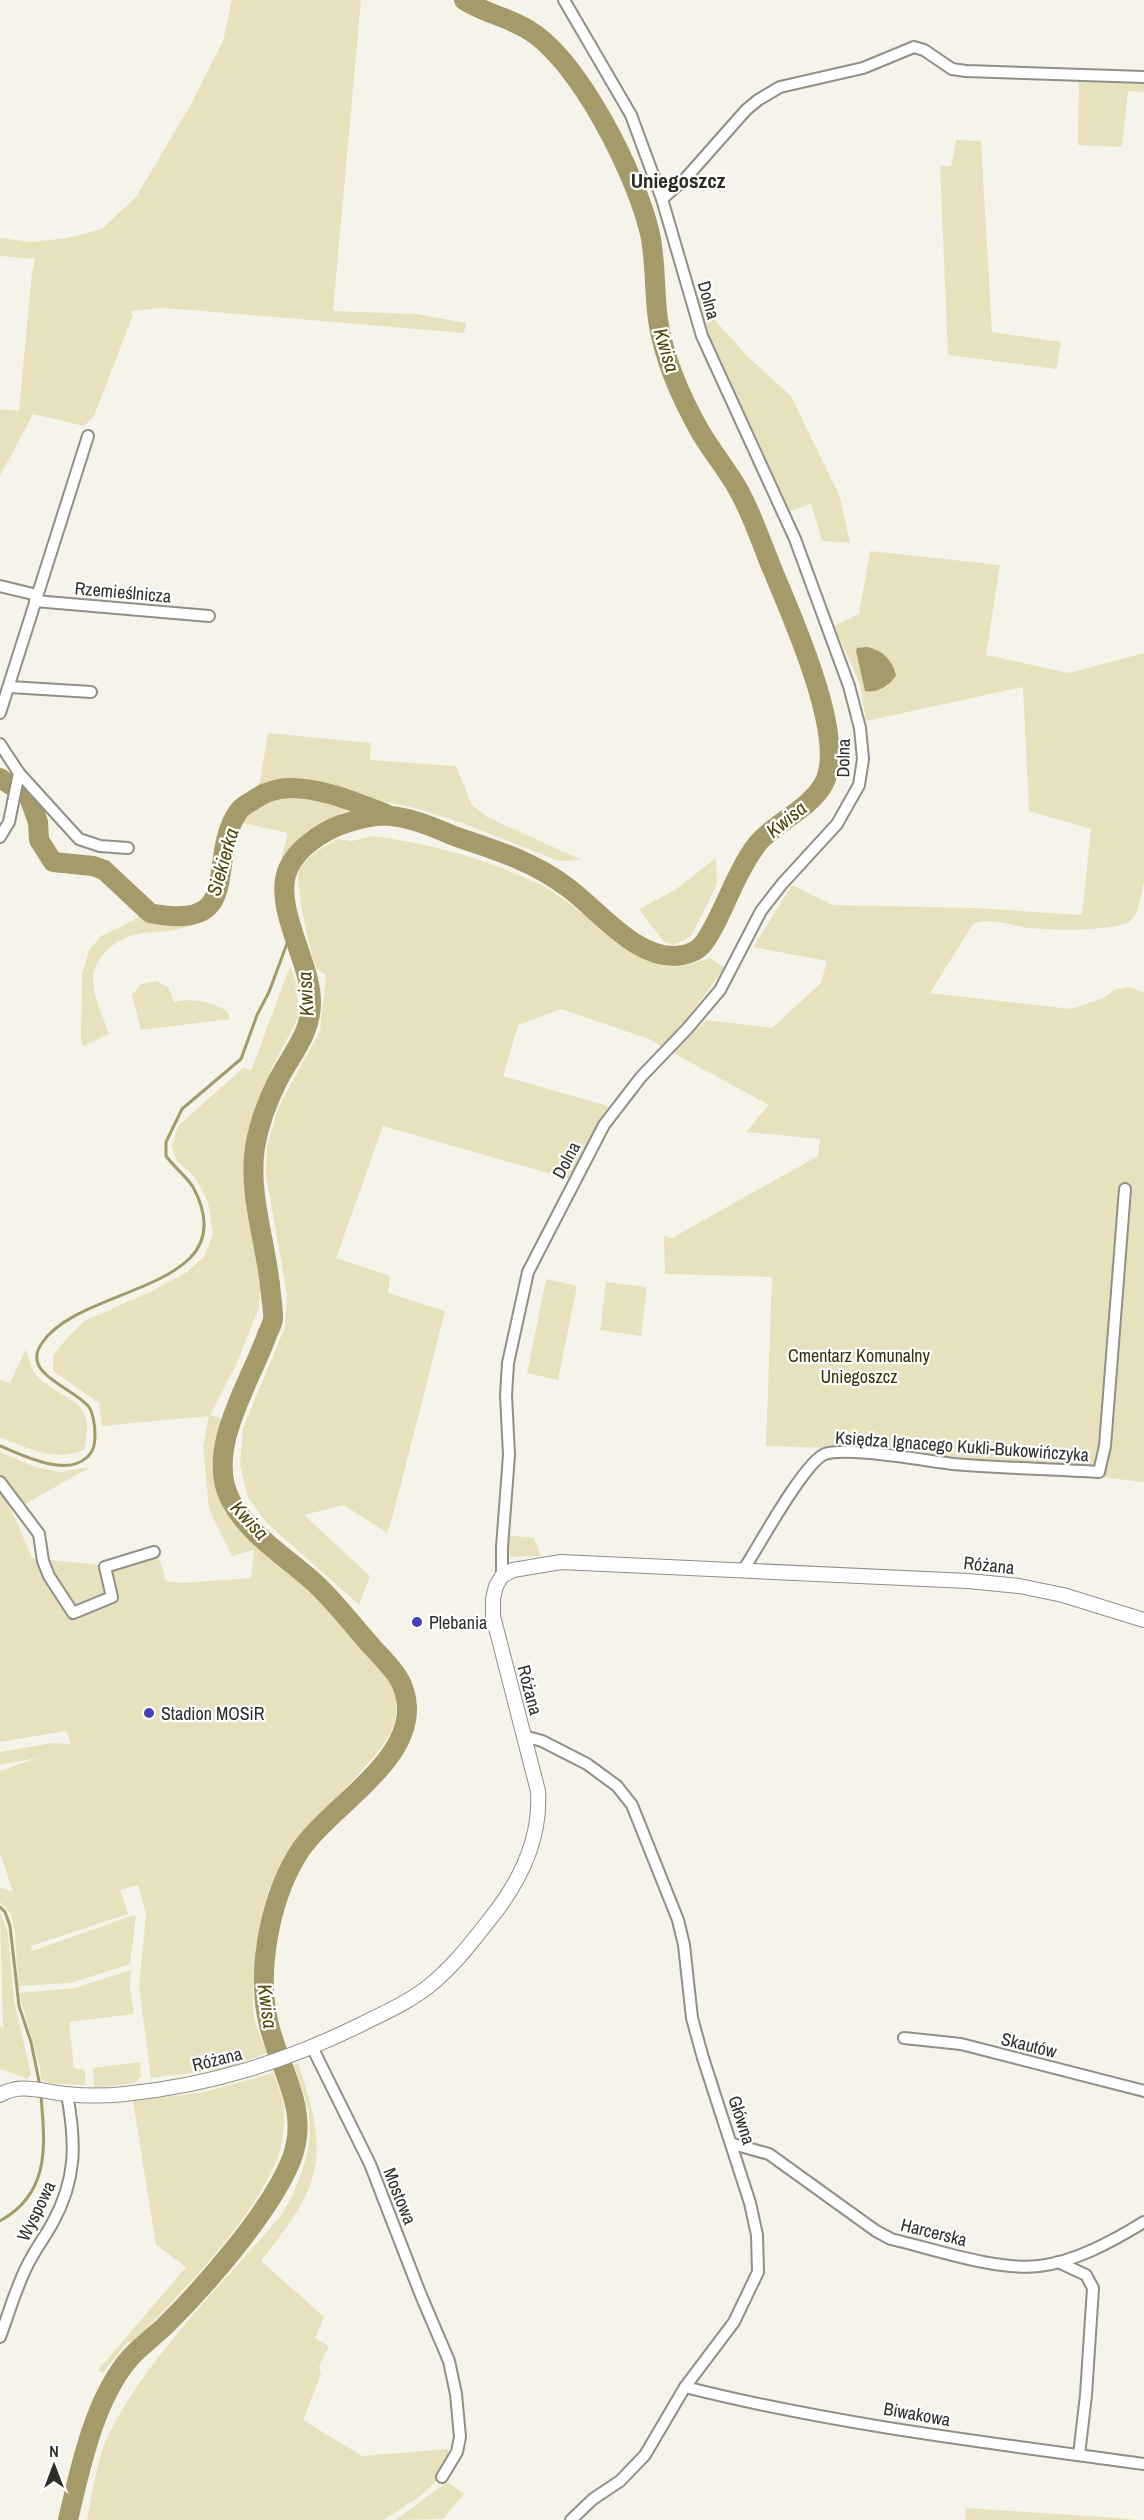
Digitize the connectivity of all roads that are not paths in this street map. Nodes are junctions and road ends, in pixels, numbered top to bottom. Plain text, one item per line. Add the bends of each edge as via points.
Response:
1 (564, 0) edge
2 (1144, 77) edge
3 (662, 199) junction
4 (88, 436) dead end
5 (0, 586) edge
6 (36, 598) junction
7 (209, 616) dead end
8 (10, 687) junction
9 (92, 692) dead end
10 (0, 713) edge
11 (0, 744) edge
12 (18, 777) junction
13 (0, 837) edge
14 (128, 848) dead end
15 (1125, 1189) dead end
16 (0, 1482) edge
17 (154, 1552) dead end
18 (744, 1569) junction
19 (502, 1576) junction
20 (1144, 1620) edge
21 (524, 1736) junction
22 (904, 2038) dead end
23 (306, 2050) junction
24 (1144, 2091) edge
25 (4, 2092) edge
26 (67, 2094) junction
27 (733, 2144) junction
28 (1144, 2222) edge
29 (1058, 2262) junction
30 (0, 2337) edge
31 (686, 2387) junction
32 (1079, 2455) junction
33 (1144, 2464) edge
34 (442, 2477) dead end
35 (571, 2520) edge

1 - 3 street, Dolna via 631,115
2 - 3 street via 966,72 952,69 920,48 907,48 862,68 800,81 768,93 746,110
3 - 19 street, Dolna via 702,336 795,539 845,675 860,728 859,785 837,824 761,911 720,990 641,1077 604,1125 528,1272 508,1363
4 - 6 street
5 - 6 street, Rzemieślnicza
6 - 7 street, Rzemieślnicza
6 - 8 street
8 - 9 street
8 - 10 street
11 - 12 street
12 - 13 street via 9,822
12 - 14 street via 79,839 100,846
15 - 18 street, Księdza Ignacego Kukli-Bukowińczyka via 1100,1472 825,1454 813,1461 798,1480
16 - 17 street via 39,1534 49,1576 73,1613 112,1597 105,1567
18 - 19 street, Różana via 561,1562 522,1567
18 - 20 street, Różana via 1019,1586
19 - 21 street, Różana via 496,1586 493,1616
21 - 23 street, Różana via 537,1791 537,1830 522,1870 501,1906 432,1984 393,2009
21 - 27 street, Główna via 586,1764 617,1786 632,1805 678,1920 692,2018
22 - 24 street, Skautów via 961,2044
23 - 26 street, Różana via 226,2077 156,2090
23 - 34 street, Mostowa via 369,2164 449,2361 460,2437 457,2452
25 - 26 street, Różana via 27,2088
26 - 30 street, Wyspowa via 74,2155 68,2187 15,2292
27 - 29 street, Harcerska via 769,2154 891,2239 1000,2265 1040,2266
27 - 31 street, Główna via 757,2235 758,2272 735,2322
28 - 29 street, Harcerska
29 - 32 street via 1086,2275 1093,2288
31 - 32 street, Biwakowa via 954,2438
31 - 35 street, Główna via 645,2455 620,2481
32 - 33 street, Biwakowa

